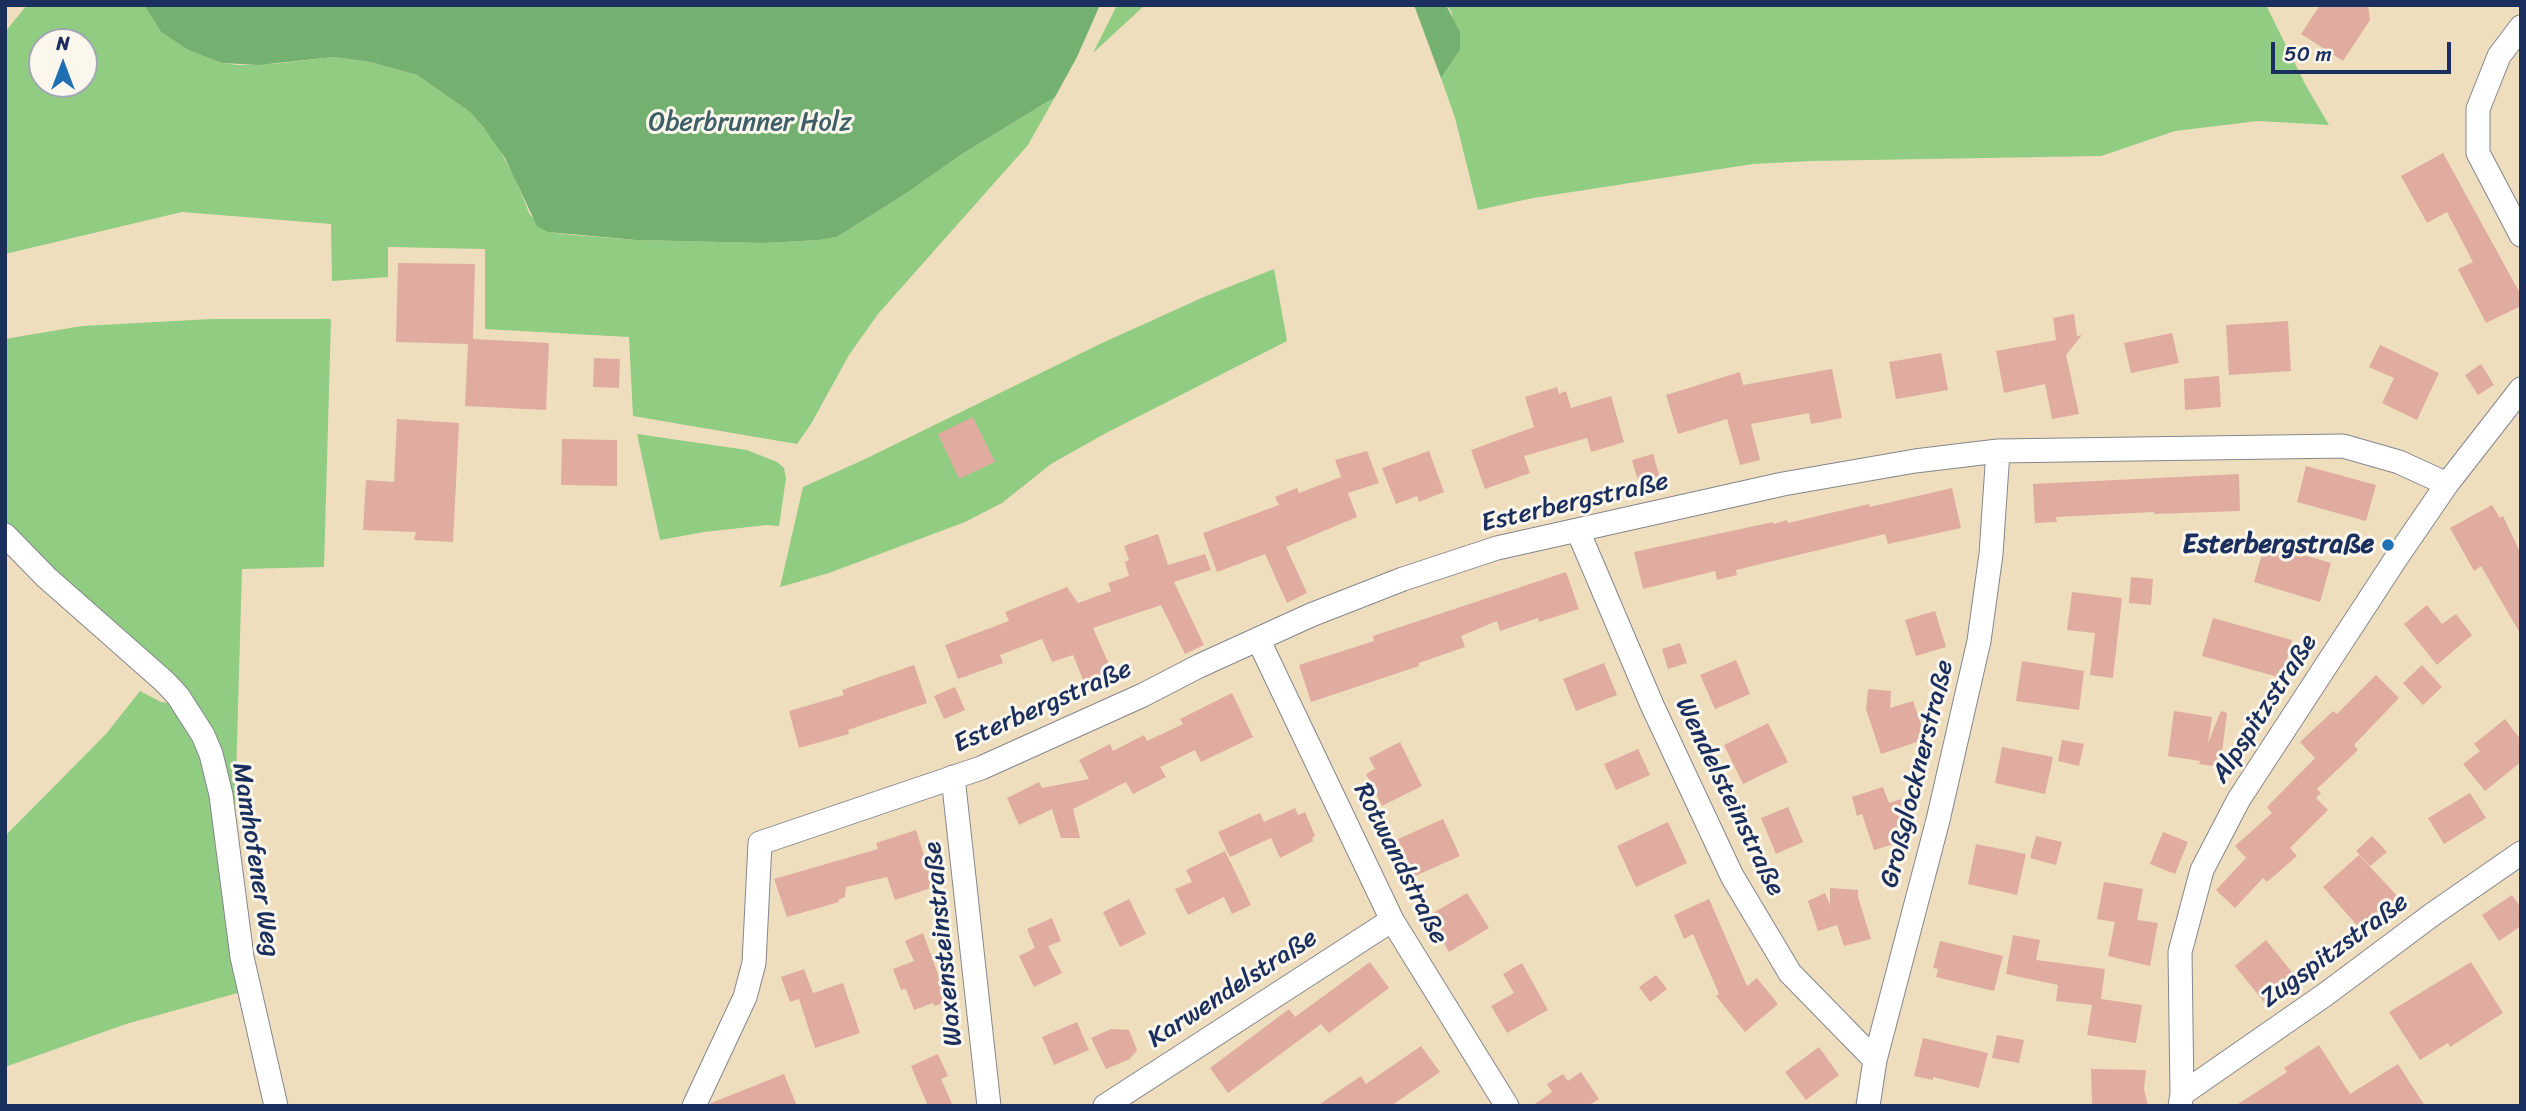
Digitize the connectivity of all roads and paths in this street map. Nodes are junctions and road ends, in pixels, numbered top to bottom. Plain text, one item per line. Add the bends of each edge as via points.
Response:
1 (2521, 27) edge
2 (2521, 235) edge
3 (2521, 388) edge
4 (1998, 451) junction
5 (2448, 484) junction
6 (1578, 531) junction
7 (5, 535) edge
8 (1258, 639) junction
9 (953, 777) junction
10 (2521, 853) edge
11 (1392, 920) junction
12 (1875, 1060) junction
13 (2181, 1100) edge
14 (276, 1106) edge
15 (694, 1106) edge
16 (989, 1106) edge
17 (1105, 1106) edge
18 (1507, 1106) edge
19 (1868, 1106) edge

1 - 2 street via 2499,56 2478,109 2478,153
3 - 5 street, Alpspitzstraße
4 - 5 street, Esterbergstraße via 2343,446 2399,462
4 - 6 street, Esterbergstraße via 1783,484
4 - 12 street, Großglocknerstraße via 1979,641
5 - 13 street, Alpspitzstraße via 2239,799 2202,870 2180,952
6 - 8 street, Esterbergstraße via 1497,548 1416,574
6 - 12 street, Wendelsteinstraße via 1732,876 1790,973
7 - 14 street, Mamhofener Weg via 46,578 165,682 203,735 221,795 242,957
8 - 9 street, Esterbergstraße
8 - 11 street, Rotwandstraße
9 - 15 street, Esterbergstraße via 760,843 754,963 745,997
9 - 16 street, Waxensteinstraße
10 - 13 street, Zugspitzstraße
11 - 17 street, Karwendelstraße
11 - 18 street, Rotwandstraße
12 - 19 street, Großglocknerstraße

